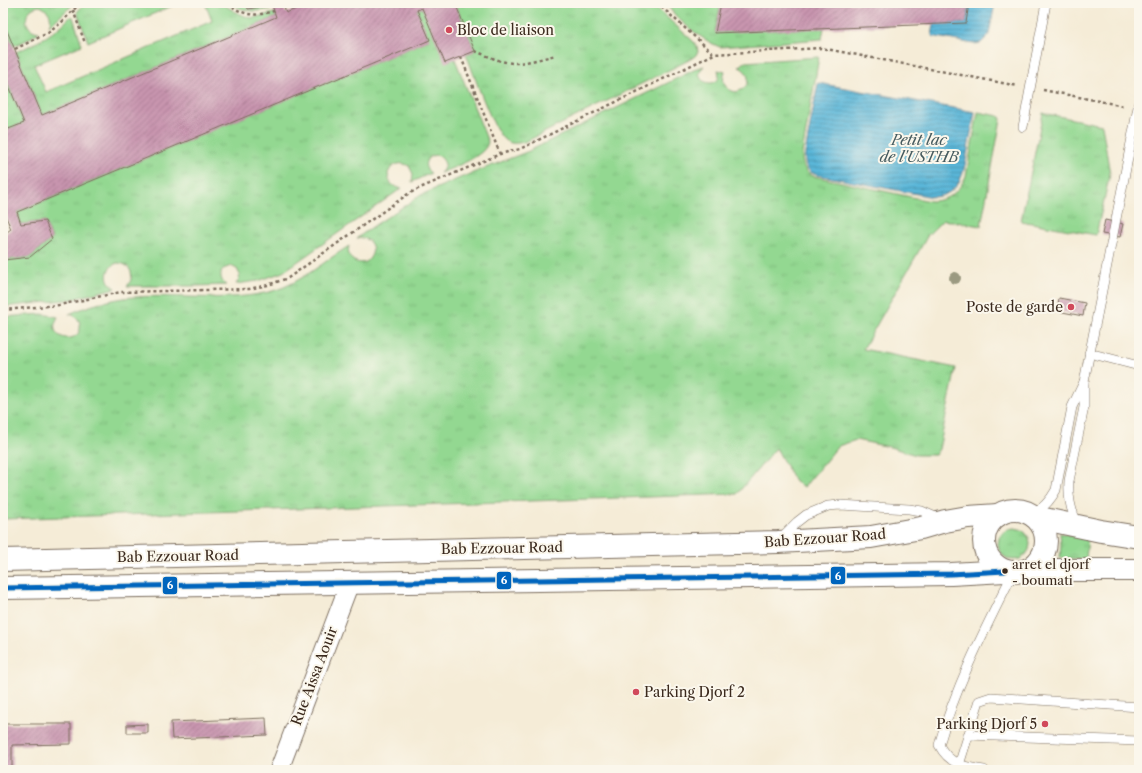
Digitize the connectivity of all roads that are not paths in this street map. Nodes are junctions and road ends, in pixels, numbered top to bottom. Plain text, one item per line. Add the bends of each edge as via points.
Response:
1 (1046, 3) edge
2 (1138, 105) edge
3 (1023, 127) dead end
4 (1089, 353) junction
5 (1139, 366) edge
6 (1084, 382) junction
7 (998, 514) junction
8 (1033, 516) junction
9 (945, 521) junction
10 (1080, 527) junction
11 (1139, 537) edge
12 (778, 542) junction
13 (3, 560) edge
14 (1139, 570) edge
15 (1015, 571) junction
16 (350, 582) junction
17 (3, 588) edge
18 (1139, 707) edge
19 (968, 735) junction
20 (1139, 741) edge
21 (959, 765) junction
22 (279, 770) edge
23 (984, 770) edge

1 - 3 lane
2 - 4 lane
4 - 5 lane
4 - 6 lane
6 - 8 lane via 1072,407 1056,490 1050,501
6 - 10 lane via 1084,407 1068,493 1073,516
7 - 8 main road via 1015,510
7 - 9 main road, Bab Ezzouar Road
7 - 15 main road via 986,528 983,545 986,554 997,567
8 - 10 main road
8 - 15 main road via 1045,532 1045,550 1036,565
9 - 12 main road, Bab Ezzouar Road via 909,531 871,537
9 - 12 lane via 910,509 828,506 806,515
10 - 11 main road
12 - 13 main road, Bab Ezzouar Road
14 - 15 main road, Bab Ezzouar Road
15 - 16 main road, Bab Ezzouar Road
15 - 21 lane via 978,643 944,727 939,745 944,754
16 - 17 main road, Bab Ezzouar Road
16 - 22 street, Rue Aissa Aouir
18 - 19 lane via 991,697 979,701
19 - 20 lane
19 - 21 lane
21 - 23 lane

